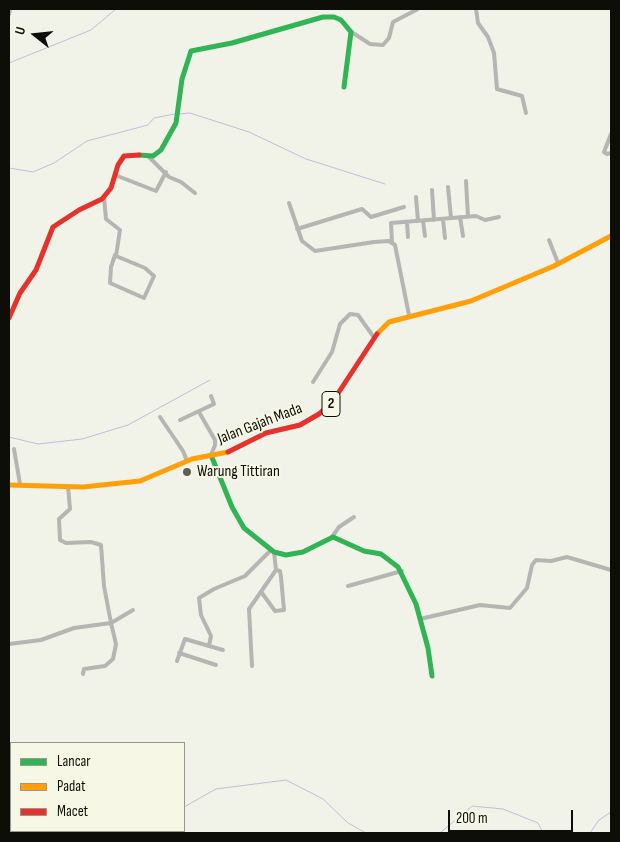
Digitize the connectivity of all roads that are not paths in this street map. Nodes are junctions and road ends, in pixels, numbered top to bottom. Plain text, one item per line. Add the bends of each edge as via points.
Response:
1 (10, 9) edge
2 (418, 9) edge
3 (476, 9) edge
4 (9, 14) edge
5 (350, 31) junction
6 (344, 88) dead end
7 (526, 113) dead end
8 (611, 134) edge
9 (611, 153) edge
10 (150, 156) junction
11 (166, 172) junction
12 (115, 176) junction
13 (466, 181) dead end
14 (448, 187) dead end
15 (432, 190) dead end
16 (195, 194) dead end
17 (416, 197) dead end
18 (104, 198) junction
19 (289, 203) dead end
20 (404, 207) dead end
21 (460, 217) junction
22 (468, 217) junction
23 (499, 217) dead end
24 (450, 218) junction
25 (442, 219) junction
26 (434, 220) junction
27 (421, 221) junction
28 (407, 222) junction
29 (297, 228) junction
30 (425, 236) dead end
31 (463, 236) dead end
32 (611, 236) edge
33 (408, 237) dead end
34 (445, 238) dead end
35 (549, 240) dead end
36 (392, 242) junction
37 (115, 255) junction
38 (558, 263) junction
39 (409, 316) junction
40 (9, 318) edge
41 (373, 336) junction
42 (313, 382) dead end
43 (211, 396) dead end
44 (199, 412) junction
45 (160, 417) dead end
46 (180, 420) dead end
47 (14, 449) dead end
48 (211, 455) junction
49 (186, 461) junction
50 (20, 484) junction
51 (9, 485) edge
52 (68, 486) junction
53 (354, 517) dead end
54 (332, 536) junction
55 (273, 551) junction
56 (276, 570) junction
57 (611, 570) edge
58 (402, 571) junction
59 (348, 586) dead end
60 (262, 593) junction
61 (132, 610) dead end
62 (418, 619) junction
63 (111, 623) junction
64 (9, 644) edge
65 (209, 646) junction
66 (223, 650) dead end
67 (179, 654) junction
68 (177, 661) dead end
69 (216, 665) dead end
70 (252, 666) dead end
71 (83, 674) dead end
72 (432, 676) dead end

1 - 4 street
2 - 5 street via 393,22 389,38 383,45 370,44
3 - 7 street via 478,23 494,53 496,89 522,96
5 - 6 main road
5 - 10 main road via 337,18 326,17 232,44 194,50 187,60 177,120 160,150
8 - 9 street via 604,152
10 - 11 street
10 - 12 main road via 124,156
11 - 12 street via 156,191
11 - 16 street
12 - 18 main road
13 - 22 street
14 - 24 street
15 - 26 street
17 - 27 street
18 - 37 street via 105,217 120,230
18 - 40 main road via 53,227 34,274 20,293
19 - 29 street
20 - 29 street via 370,217 362,209
21 - 22 street
21 - 24 street
21 - 31 street
22 - 23 street via 485,220
24 - 25 street
25 - 26 street
25 - 34 street
26 - 27 street
27 - 28 street
27 - 30 street
28 - 33 street
28 - 36 street via 391,224
29 - 36 street via 306,246 315,251
32 - 38 main road, Jalan Gajah Mada / 2
35 - 38 street
36 - 39 street via 397,248
37 - 37 street via 154,276 144,298 110,282
38 - 39 main road, Jalan Gajah Mada / 2 via 471,301
39 - 41 main road, Jalan Gajah Mada / 2 via 389,322
41 - 42 street via 358,315 350,314 340,324 332,352
41 - 48 main road, Jalan Gajah Mada / 2 via 338,395 319,414 300,425 266,433 230,452
43 - 44 street via 214,404
44 - 46 street
44 - 48 street via 215,440
45 - 49 street via 183,451
47 - 50 street
48 - 49 main road, Jalan Gajah Mada / 2
48 - 55 main road via 241,523 254,538
49 - 52 main road, Jalan Gajah Mada / 2 via 140,481
50 - 51 main road, Jalan Gajah Mada / 2
50 - 52 main road, Jalan Gajah Mada / 2
52 - 63 street via 70,509 59,519 60,540 101,545
53 - 54 street
54 - 55 main road via 303,552 286,555
54 - 58 main road via 364,551 383,554
55 - 56 street
55 - 65 street via 245,576 199,598 201,614 211,636
56 - 60 street
56 - 60 street via 282,577 284,610 275,612
57 - 62 street via 567,557 551,562 536,560 527,588 510,608 480,605
58 - 59 street
58 - 62 main road via 416,604
60 - 70 street via 249,609
61 - 63 street
62 - 72 main road via 428,648
63 - 64 street via 60,632 41,640
63 - 71 street via 116,644 113,659 105,666 84,669
65 - 66 street
65 - 67 street via 194,638 184,639
67 - 68 street
67 - 69 street

